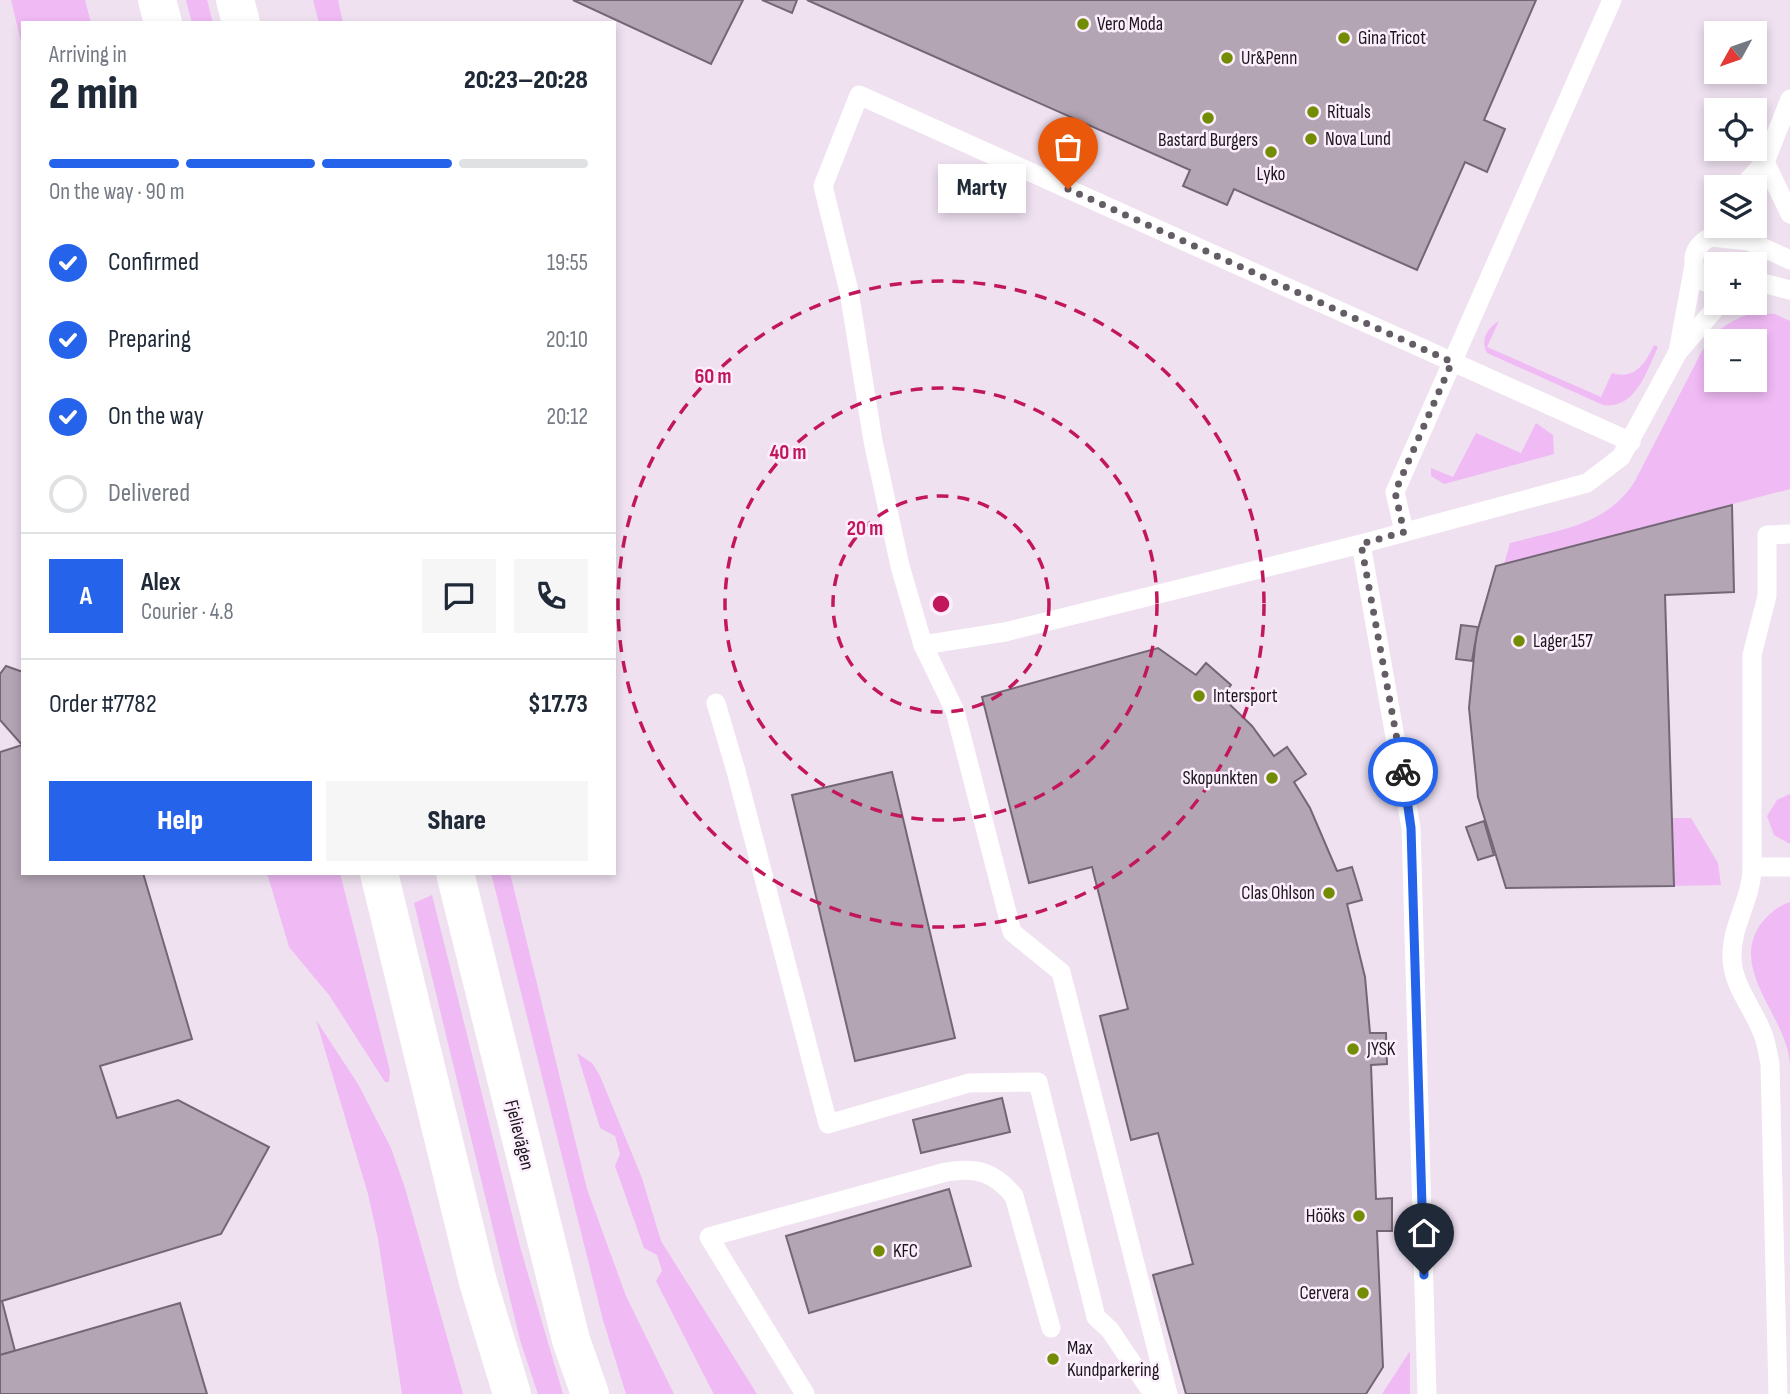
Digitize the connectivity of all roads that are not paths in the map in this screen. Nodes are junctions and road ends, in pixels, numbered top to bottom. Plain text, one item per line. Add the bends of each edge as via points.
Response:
1 (158, 0) edge
2 (235, 0) edge
3 (1612, 0) edge
4 (163, 21) edge
5 (240, 21) edge
6 (1790, 99) edge
7 (1765, 162) junction
8 (1753, 175) edge
9 (1790, 214) edge
10 (1708, 238) edge
11 (1742, 238) edge
12 (1790, 260) edge
13 (1693, 265) junction
14 (1704, 281) edge
15 (1767, 283) edge
16 (1767, 285) edge
17 (1790, 290) edge
18 (1790, 302) edge
19 (1710, 315) edge
20 (1678, 352) junction
21 (1452, 362) junction
22 (1631, 442) junction
23 (1404, 532) junction
24 (1790, 534) edge
25 (1361, 544) junction
26 (922, 645) junction
27 (716, 704) dead end
28 (1752, 867) junction
29 (1790, 867) edge
30 (379, 875) edge
31 (455, 875) edge
32 (1051, 1328) dead end
33 (512, 1394) edge
34 (590, 1394) edge
35 (805, 1394) edge
36 (1153, 1394) edge
37 (1168, 1394) edge
38 (1427, 1394) edge
39 (1778, 1394) edge

1 - 4 main road
2 - 5 main road
3 - 21 lane
6 - 7 lane
7 - 8 lane
7 - 9 lane
10 - 13 lane via 1696,250
11 - 12 lane
13 - 14 lane
13 - 20 lane
15 - 17 lane
16 - 18 lane
19 - 20 lane
20 - 22 lane
21 - 22 lane
21 - 23 lane via 1395,492
21 - 26 lane via 859,95 823,186 849,290 889,516
22 - 23 lane via 1610,468 1579,486
23 - 25 lane
24 - 28 lane via 1767,535 1767,596 1752,655
25 - 26 lane via 1005,632
25 - 38 lane via 1411,828
26 - 37 lane via 955,711 1012,932 1060,972
27 - 36 lane via 828,1124 969,1083 1038,1082 1096,1317 1111,1330
28 - 29 lane
28 - 39 lane via 1749,899 1735,933 1732,956 1770,1064
30 - 33 main road via 478,1282
31 - 34 main road, Fjelievägen via 568,1327
32 - 35 lane via 1014,1196 982,1171 946,1172 709,1237

